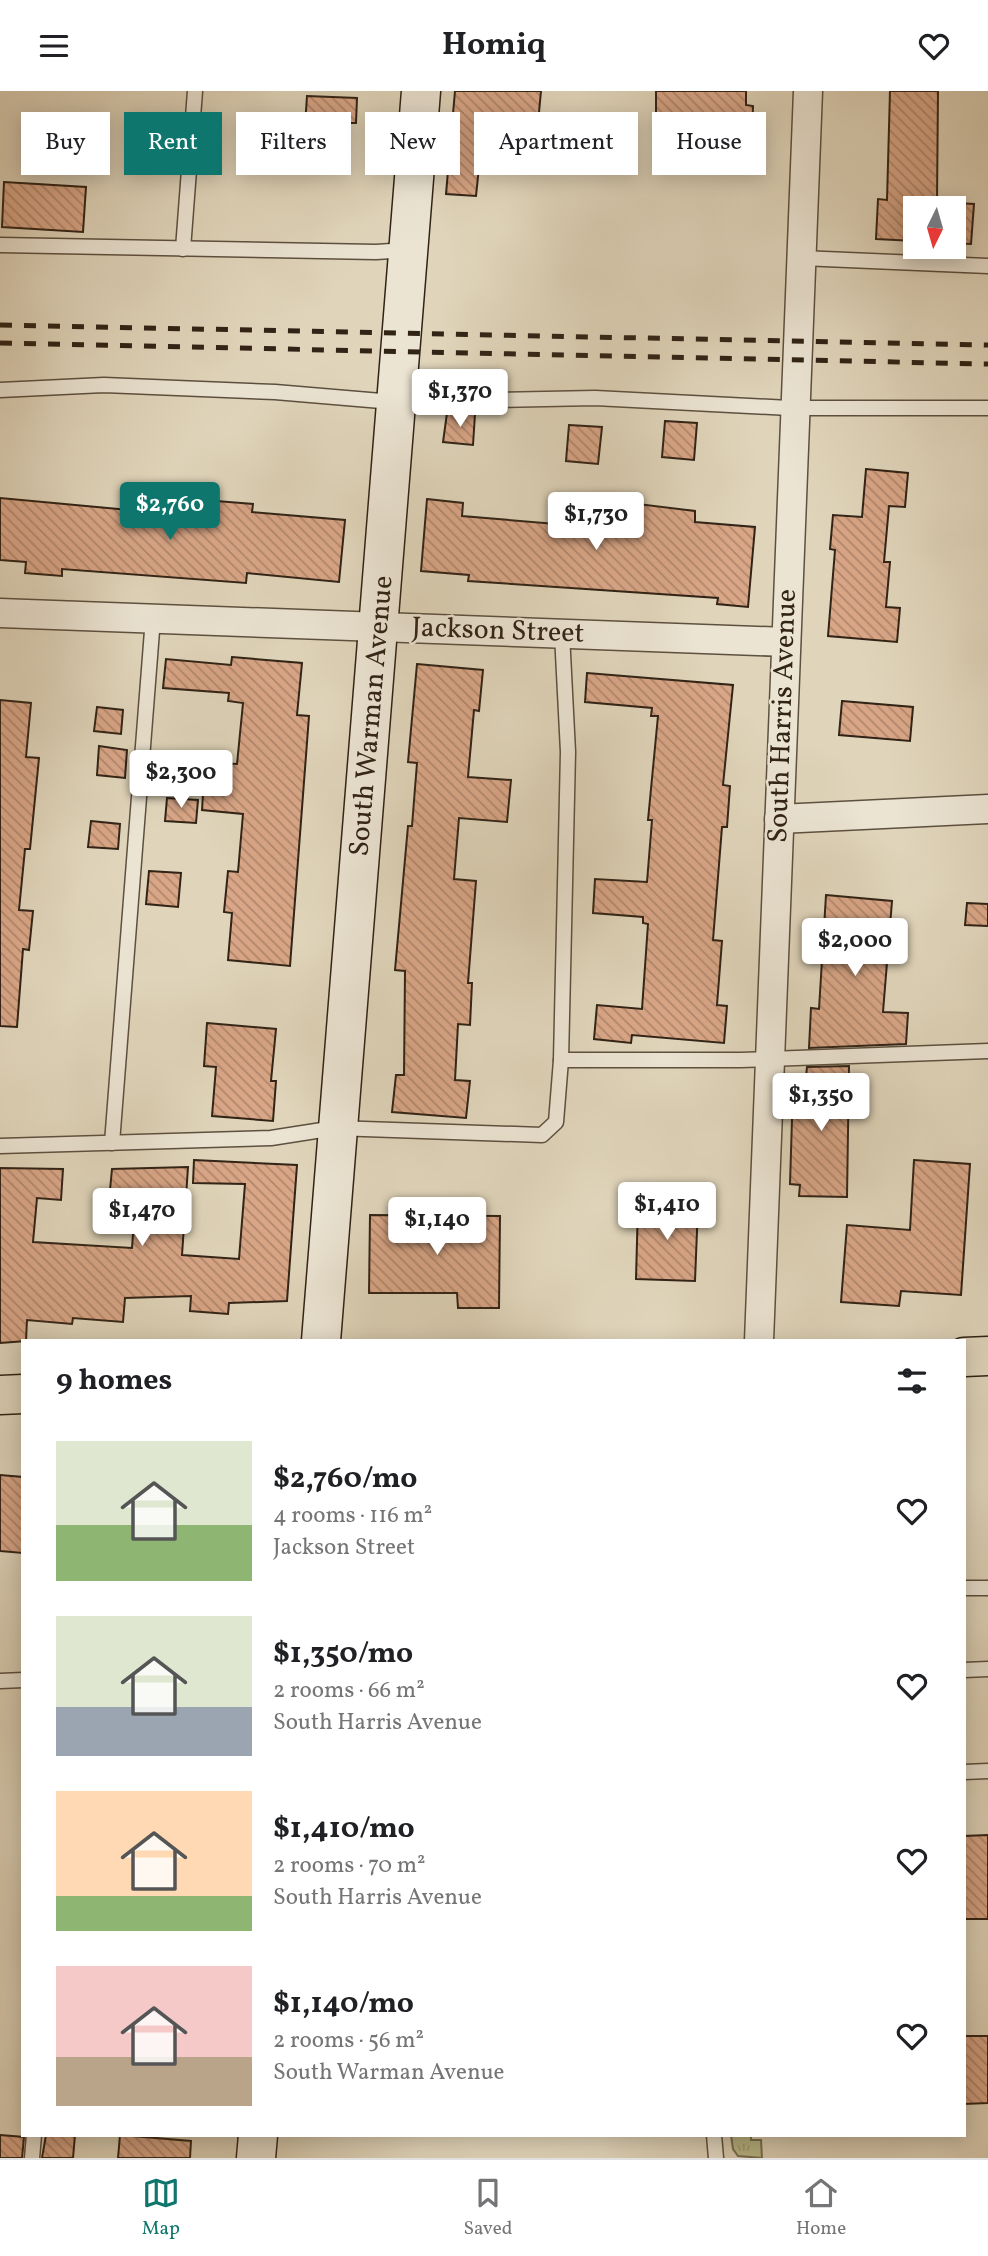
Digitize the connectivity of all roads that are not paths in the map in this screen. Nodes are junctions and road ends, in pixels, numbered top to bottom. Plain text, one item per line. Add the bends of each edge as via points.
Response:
1 (195, 91) edge
2 (421, 91) edge
3 (808, 91) edge
4 (0, 245) edge
5 (183, 249) junction
6 (409, 250) junction
7 (802, 258) junction
8 (988, 266) edge
9 (0, 390) edge
10 (398, 401) junction
11 (796, 407) junction
12 (988, 408) edge
13 (0, 613) edge
14 (153, 618) junction
15 (378, 626) junction
16 (562, 634) junction
17 (786, 642) junction
18 (988, 809) edge
19 (779, 819) junction
20 (988, 1051) edge
21 (561, 1060) junction
22 (769, 1060) junction
23 (340, 1129) junction
24 (112, 1143) junction
25 (0, 1146) edge
26 (321, 1339) edge
27 (759, 1339) edge
28 (988, 1356) edge
29 (966, 1357) edge
30 (21, 1394) edge
31 (0, 1395) edge
32 (966, 1588) edge
33 (988, 1588) edge
34 (988, 1669) edge
35 (966, 1670) edge
36 (21, 1680) edge
37 (0, 1681) edge
38 (988, 1771) edge
39 (966, 1772) edge
40 (34, 2137) edge
41 (258, 2137) edge
42 (714, 2137) edge
43 (32, 2158) edge
44 (256, 2158) edge
45 (716, 2158) edge

1 - 5 lane
2 - 6 main road, South Warman Avenue
3 - 7 street, South Harris Avenue
4 - 5 lane
5 - 6 lane
6 - 10 main road, South Warman Avenue
7 - 8 lane
7 - 11 street, South Harris Avenue
9 - 10 lane via 104,385
10 - 11 lane via 595,398
10 - 15 main road, South Warman Avenue
11 - 12 lane
11 - 17 street, South Harris Avenue
13 - 14 street, Jackson Street
14 - 15 street, Jackson Street
14 - 24 lane
15 - 16 street, Jackson Street
15 - 23 main road, South Warman Avenue
16 - 17 street, Jackson Street
16 - 21 lane via 568,752
17 - 19 street, South Harris Avenue
18 - 19 street
19 - 22 street, South Harris Avenue
20 - 22 lane
21 - 22 lane
21 - 23 lane via 556,1122 542,1135
22 - 27 street, South Harris Avenue
23 - 24 lane via 271,1138
23 - 26 main road, South Warman Avenue
24 - 25 lane
28 - 29 main road
30 - 31 main road
32 - 33 lane
34 - 35 lane
36 - 37 lane
38 - 39 lane
40 - 43 lane
41 - 44 main road
42 - 45 lane

